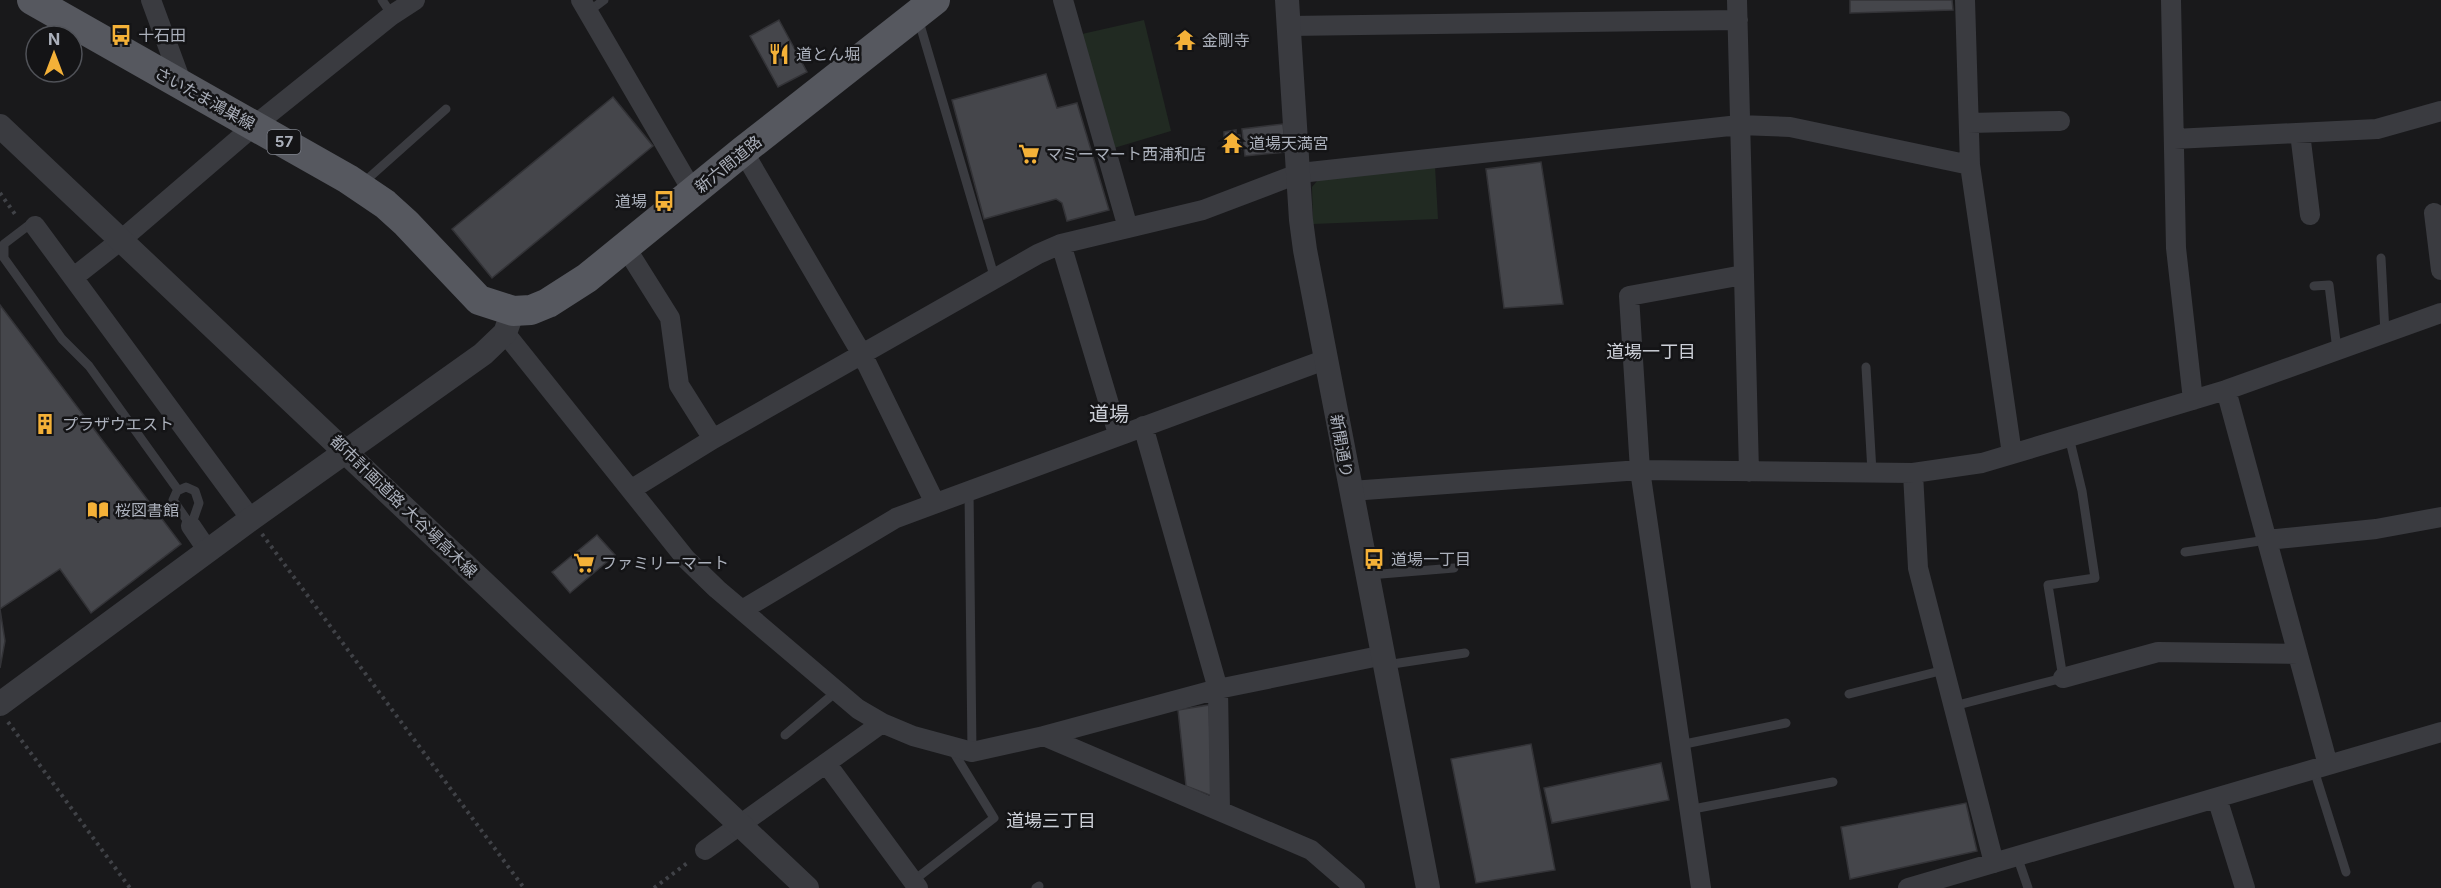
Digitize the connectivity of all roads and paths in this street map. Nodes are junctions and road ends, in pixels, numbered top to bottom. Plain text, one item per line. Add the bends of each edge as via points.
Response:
1 (32, 0) edge
2 (151, 0) edge
3 (415, 0) edge
4 (604, 0) edge
5 (1063, 0) edge
6 (1287, 0) edge
7 (1965, 0) edge
8 (2171, 0) edge
9 (926, 5) edge
10 (585, 6) edge
11 (387, 8) edge
12 (1737, 10) edge
13 (1289, 26) junction
14 (183, 87) junction
15 (446, 108) dead end
16 (2441, 111) edge
17 (2060, 121) dead end
18 (1969, 123) junction
19 (255, 125) junction
20 (1739, 125) junction
21 (0, 126) edge
22 (2300, 133) junction
23 (2174, 139) junction
24 (743, 151) junction
25 (1970, 165) junction
26 (1300, 173) junction
27 (358, 187) junction
28 (693, 192) junction
29 (0, 193) edge
30 (2434, 213) dead end
31 (2310, 215) dead end
32 (30, 227) junction
33 (1128, 228) junction
34 (121, 240) junction
35 (1061, 244) junction
36 (626, 248) junction
37 (2381, 258) dead end
38 (2441, 270) edge
39 (1743, 275) junction
40 (74, 277) junction
41 (995, 281) junction
42 (2314, 286) dead end
43 (2441, 313) edge
44 (509, 322) junction
45 (2385, 333) junction
46 (2337, 350) junction
47 (863, 356) junction
48 (1327, 358) junction
49 (1866, 367) dead end
50 (2226, 390) junction
51 (2193, 400) junction
52 (1143, 426) junction
53 (1118, 434) junction
54 (2069, 437) junction
55 (713, 439) junction
56 (347, 451) junction
57 (2012, 454) junction
58 (1640, 470) junction
59 (1749, 472) junction
60 (1872, 473) junction
61 (1913, 473) junction
62 (632, 489) junction
63 (178, 490) junction
64 (969, 491) junction
65 (1350, 491) junction
66 (935, 503) junction
67 (2441, 517) edge
68 (251, 519) junction
69 (191, 526) junction
70 (2267, 540) junction
71 (208, 551) junction
72 (2185, 552) dead end
73 (1454, 568) dead end
74 (1366, 576) junction
75 (742, 610) junction
76 (1466, 653) dead end
77 (2298, 654) junction
78 (1385, 660) junction
79 (1944, 670) junction
80 (2063, 678) junction
81 (1218, 689) junction
82 (837, 691) junction
83 (1849, 694) dead end
84 (1954, 706) junction
85 (3, 712) edge
86 (882, 723) junction
87 (1786, 723) dead end
88 (2441, 732) edge
89 (785, 735) dead end
90 (1044, 736) junction
91 (1678, 745) junction
92 (951, 748) junction
93 (972, 752) junction
94 (826, 763) junction
95 (2321, 767) junction
96 (1833, 782) dead end
97 (2217, 798) junction
98 (1220, 810) junction
99 (1689, 810) junction
100 (740, 825) junction
101 (705, 850) joint
102 (2017, 856) junction
103 (1994, 863) junction
104 (2346, 872) dead end
105 (915, 884) edge
106 (1345, 886) edge
107 (130, 888) edge
108 (524, 888) edge
109 (654, 888) edge
110 (807, 888) edge
111 (1428, 888) edge
112 (1701, 888) edge
113 (1908, 888) edge
114 (2028, 888) edge
115 (2245, 888) edge

1 - 14 main road, さいたま鴻巣線 / 57
2 - 14 street
3 - 11 street
4 - 10 lane
5 - 33 street
6 - 13 street, 新開通り
7 - 18 street
8 - 23 street
9 - 24 main road, 新六間道路 / 57
9 - 41 lane
10 - 28 street
11 - 19 street
12 - 13 street
12 - 20 street
13 - 26 street, 新開通り
14 - 19 main road, さいたま鴻巣線 / 57
15 - 27 lane
16 - 22 street via 2377,129
17 - 18 street
18 - 25 street
19 - 27 main road, さいたま鴻巣線 / 57
19 - 34 street
20 - 25 street via 1790,128
20 - 26 street
20 - 39 street
21 - 34 street, 都市計画道路 大谷場高木線
22 - 23 street
22 - 31 street
23 - 51 street via 2176,248
24 - 28 main road, 新六間道路 / 57
24 - 47 street
25 - 57 street
26 - 33 street via 1203,210
26 - 48 street, 新開通り via 1301,220
27 - 44 main road, さいたま鴻巣線 / 57 via 385,204 479,300
28 - 36 main road, 新六間道路 / 57
29 - 32 path
30 - 38 street
32 - 40 street
32 - 63 lane via 4,244 4,258 62,339 89,366
33 - 35 street
34 - 40 street
34 - 56 street, 都市計画道路 大谷場高木線
35 - 41 street
35 - 53 street
36 - 44 main road, 新六間道路 / 57 via 548,303
36 - 55 street via 670,318 679,385
37 - 45 lane
39 - 58 street via 1629,296
39 - 59 street
40 - 68 street
41 - 47 street
42 - 46 lane via 2329,285
43 - 45 street
44 - 56 street via 483,354
44 - 62 street
45 - 46 street
46 - 50 street
47 - 55 street
47 - 66 street
48 - 52 street
48 - 65 street, 新開通り
49 - 60 lane
50 - 51 street
50 - 70 street
51 - 54 street
52 - 53 street
52 - 81 street
53 - 64 street
54 - 57 street
54 - 80 lane via 2095,578 2048,585
55 - 62 street
56 - 68 street
56 - 100 street, 都市計画道路 大谷場高木線
57 - 61 street via 1982,463
58 - 59 street
58 - 65 street
58 - 91 street
59 - 60 street
60 - 61 street
61 - 79 street via 1918,568
62 - 75 street via 686,558
63 - 69 lane via 173,500
63 - 69 lane via 190,488 198,497
64 - 66 street
64 - 93 lane
65 - 74 street, 新開通り
66 - 75 street via 896,518
67 - 70 street via 2376,530
68 - 71 street
68 - 108 path
69 - 71 street
70 - 72 lane
70 - 77 street
71 - 85 street
73 - 74 lane
74 - 78 street, 新開通り
75 - 82 street
76 - 78 lane
77 - 80 street via 2158,652
77 - 95 street
78 - 81 street
78 - 111 street, 新開通り
79 - 83 lane
79 - 84 street
80 - 84 lane
81 - 90 street
81 - 98 street
82 - 86 street
82 - 89 lane
84 - 103 street
85 - 107 path
86 - 92 street
86 - 94 street
87 - 91 lane
88 - 95 street
90 - 93 street
90 - 98 street
91 - 99 street
92 - 93 street
92 - 105 lane via 994,818
94 - 100 street
94 - 105 street
95 - 97 street
95 - 104 lane
96 - 99 lane
97 - 102 street
97 - 115 street
98 - 106 street via 1311,850
99 - 112 street
100 - 101 street
100 - 110 street, 都市計画道路 大谷場高木線
101 - 109 path
102 - 103 street
102 - 114 lane
103 - 113 street

